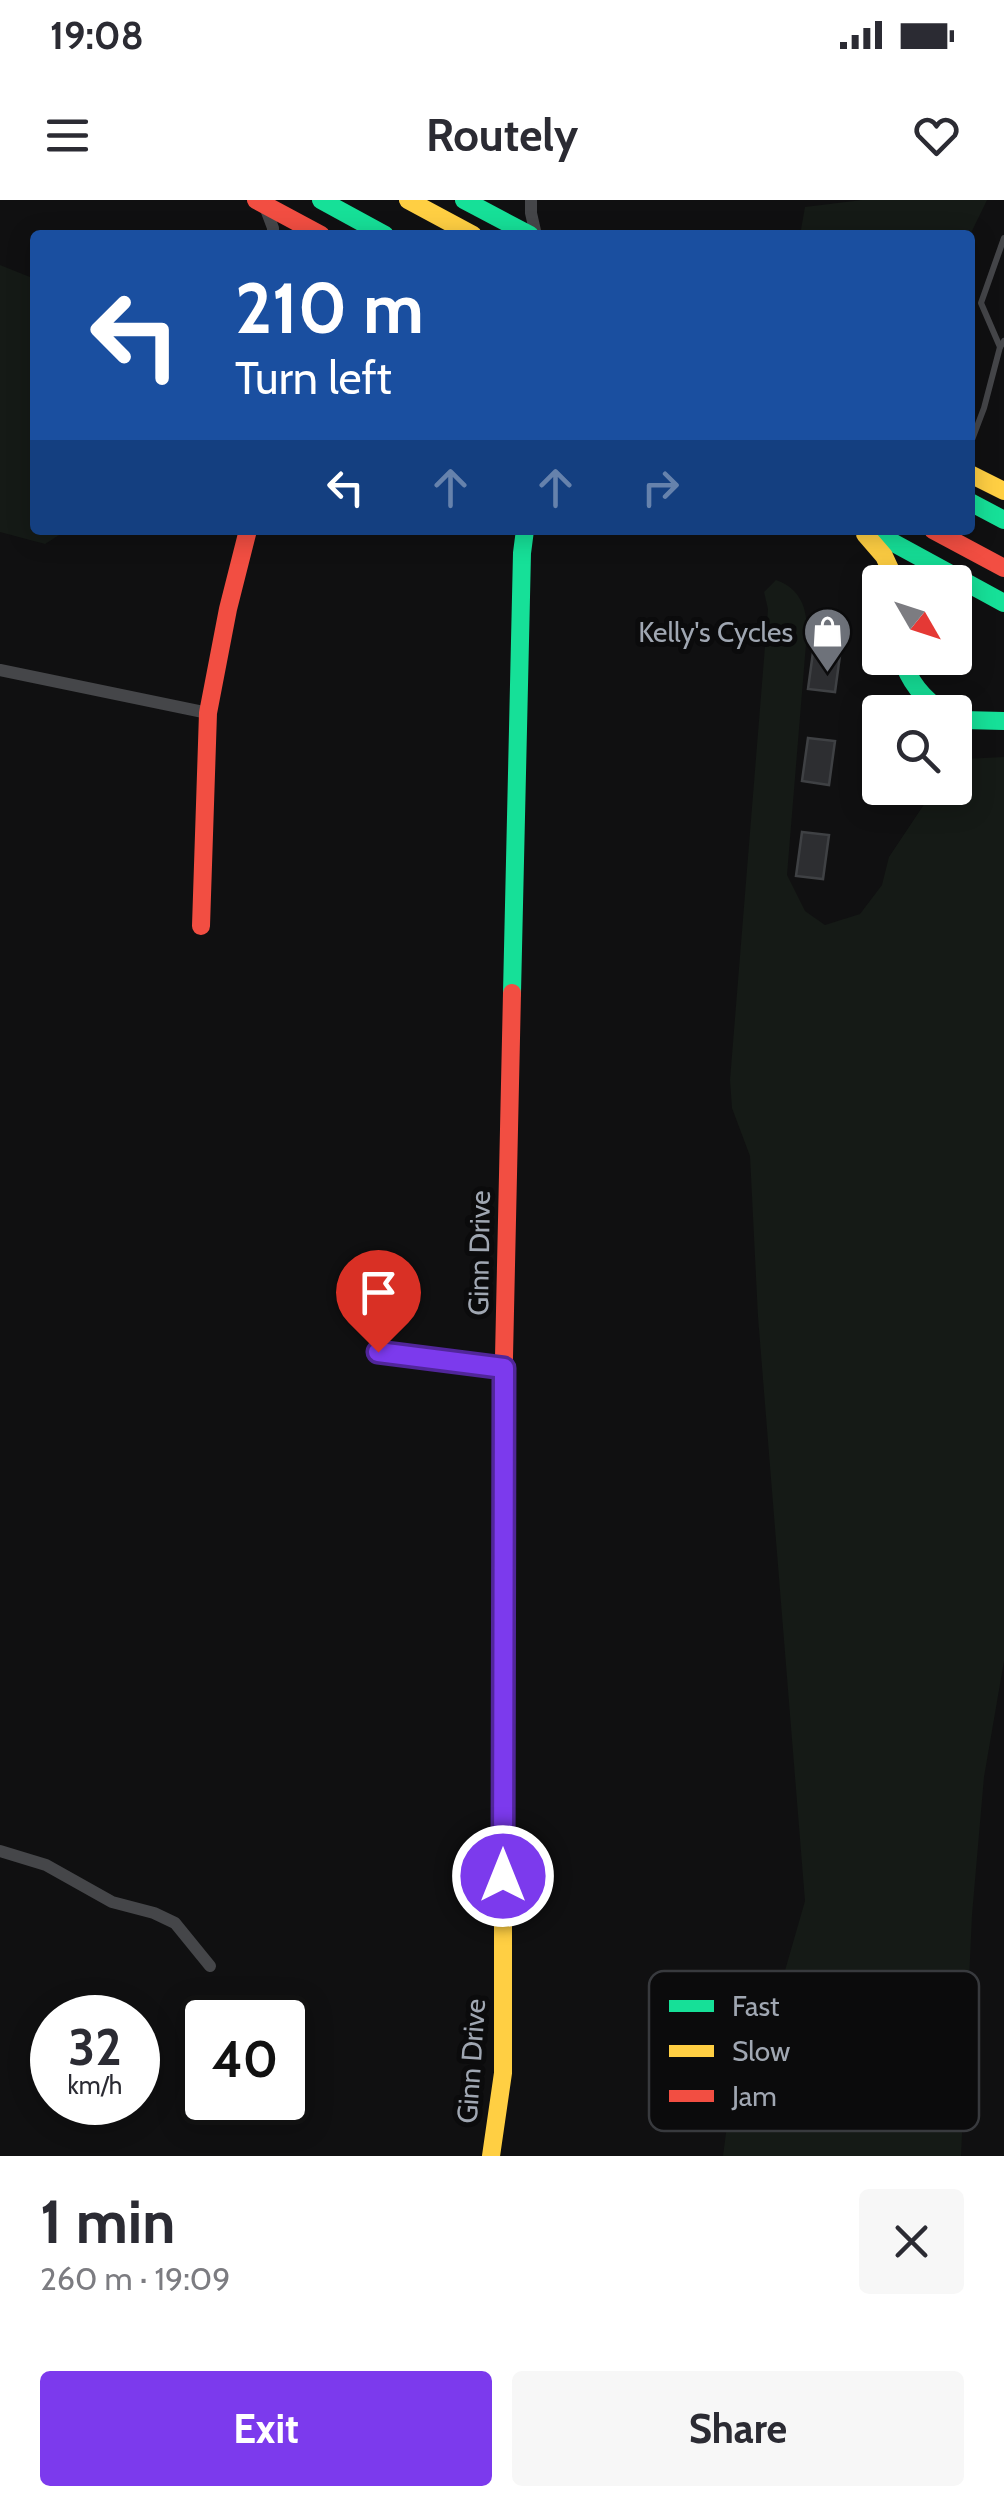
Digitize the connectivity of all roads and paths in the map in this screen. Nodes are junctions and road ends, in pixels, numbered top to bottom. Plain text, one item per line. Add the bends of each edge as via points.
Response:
1 (321, 200) edge
2 (408, 200) edge
3 (531, 200) edge
4 (260, 202) edge
5 (480, 203) edge
6 (272, 230) edge
7 (311, 230) edge
8 (376, 230) edge
9 (464, 230) edge
10 (525, 230) edge
11 (532, 230) edge
12 (1004, 238) edge
13 (1002, 344) edge
14 (975, 432) edge
15 (975, 477) edge
16 (1004, 492) edge
17 (975, 505) edge
18 (1004, 520) edge
19 (247, 535) edge
20 (525, 535) edge
21 (867, 535) edge
22 (879, 535) edge
23 (942, 535) edge
24 (889, 565) edge
25 (1004, 568) edge
26 (972, 595) edge
27 (1004, 603) edge
28 (0, 670) edge
29 (208, 713) junction
30 (972, 720) edge
31 (1004, 721) edge
32 (202, 926) dead end
33 (378, 1352) dead end
34 (504, 1368) junction
35 (0, 1851) edge
36 (210, 1966) dead end
37 (491, 2156) edge

1 - 8 main road
2 - 9 main road
3 - 11 street
4 - 6 street
4 - 7 main road
5 - 10 main road
12 - 13 lane via 981,303
13 - 14 lane
15 - 16 main road
17 - 18 main road
19 - 29 main road
20 - 34 main road, Ginn Drive
21 - 24 main road
22 - 27 main road
23 - 25 main road
26 - 27 main road
28 - 29 street
29 - 32 main road
30 - 31 main road
33 - 34 lane
34 - 37 main road, Ginn Drive via 503,2074
35 - 36 street via 175,1924

